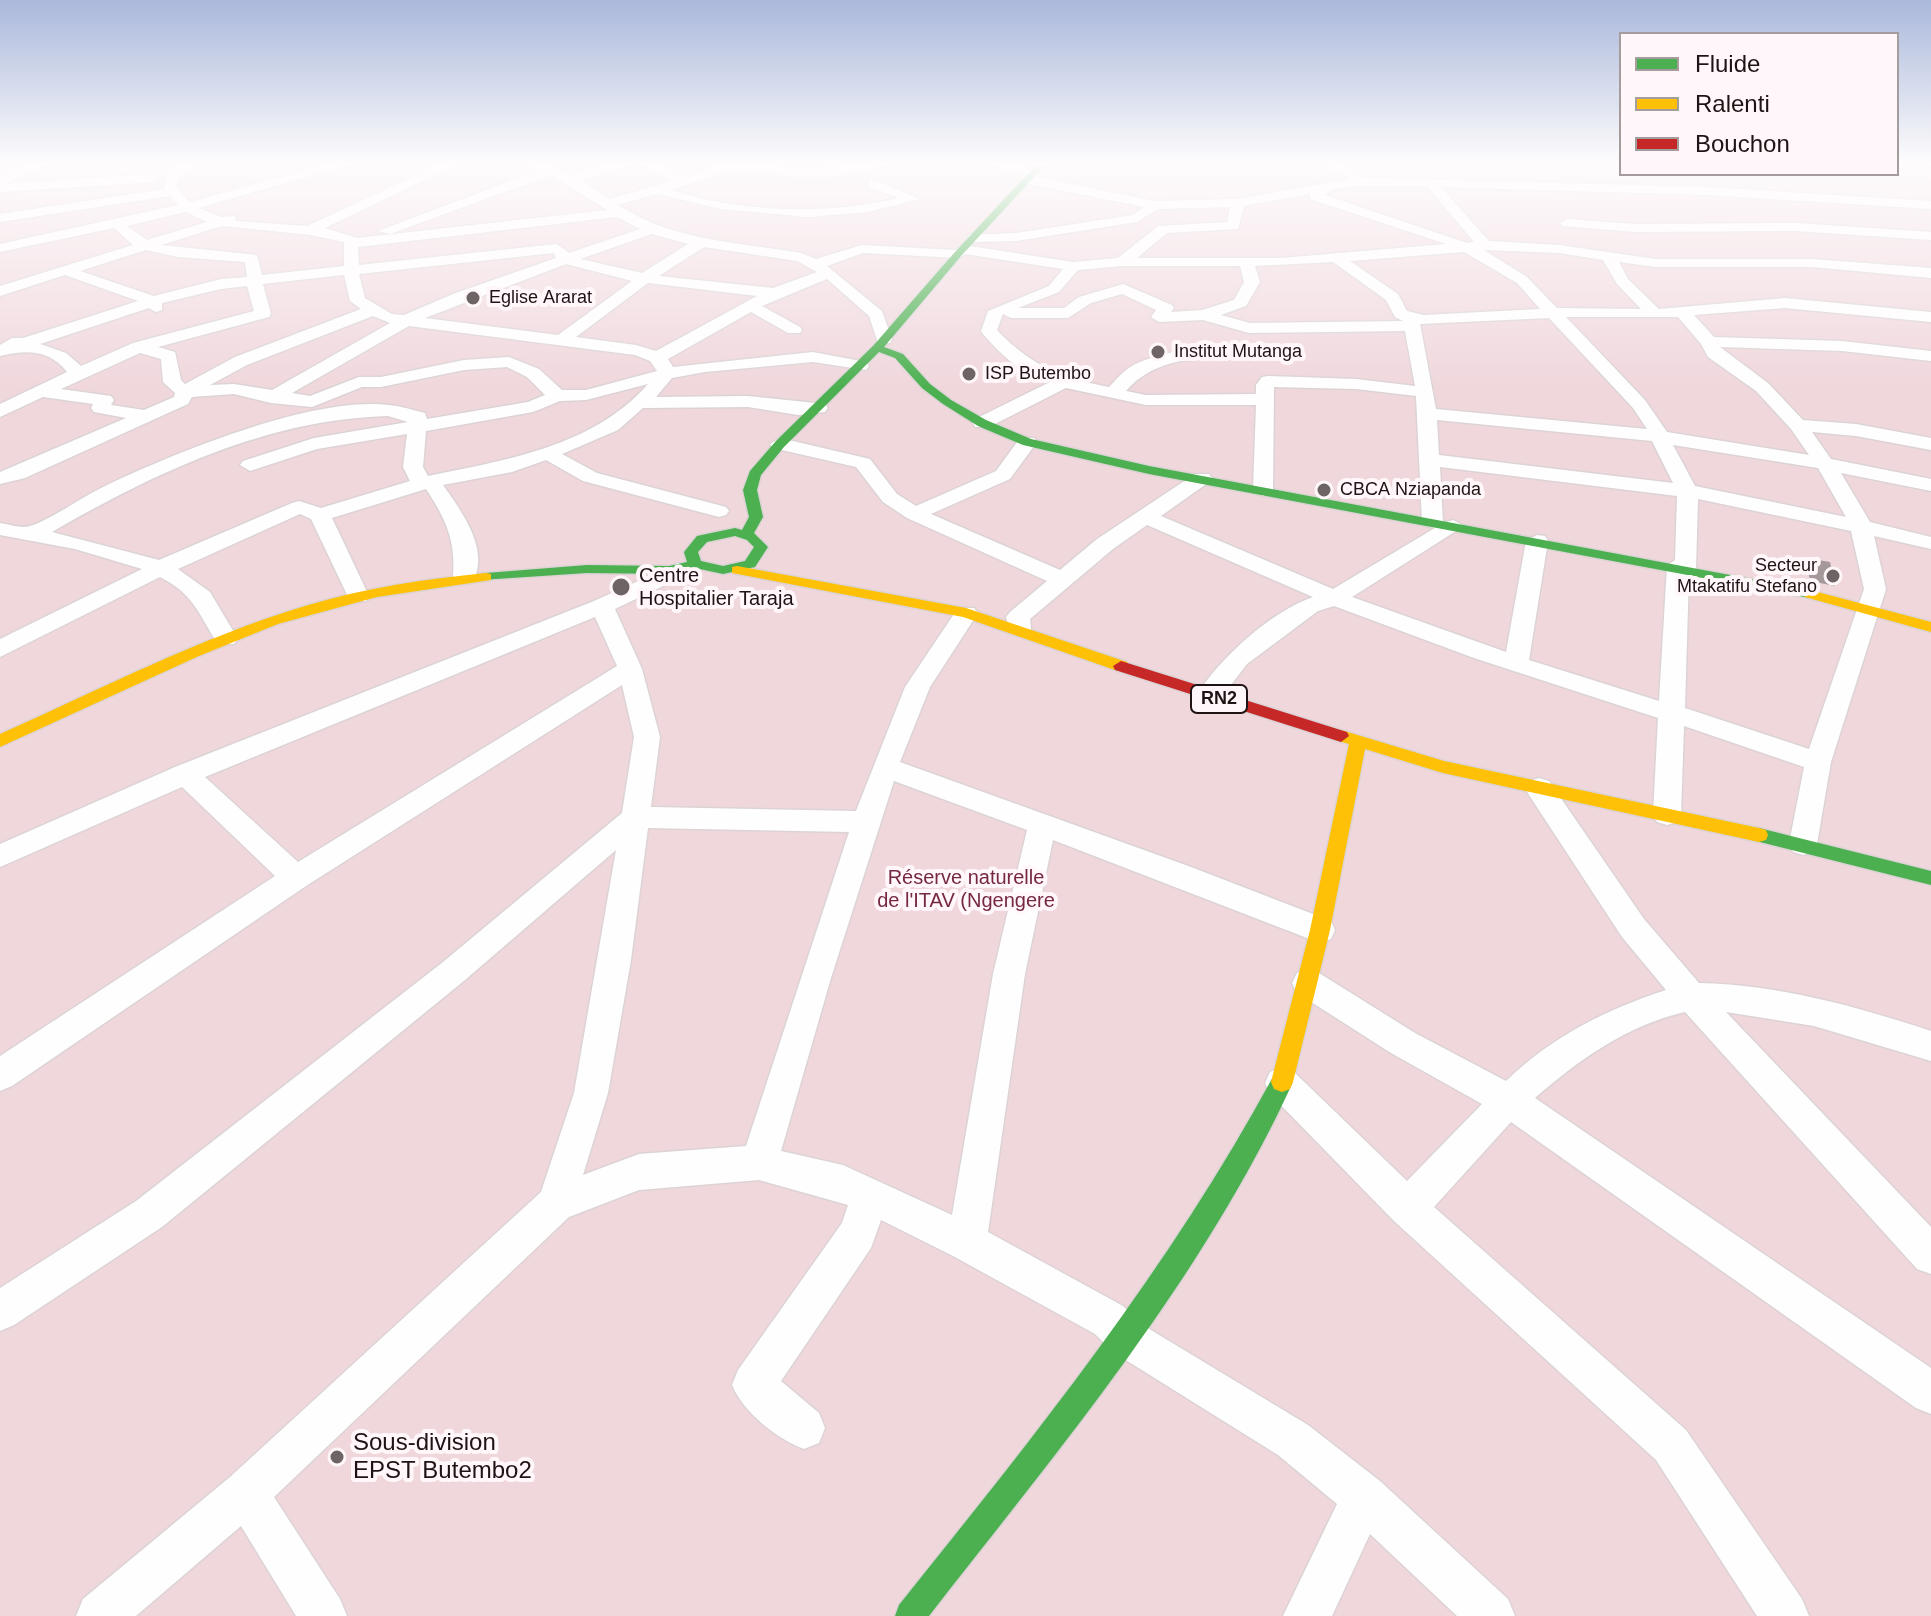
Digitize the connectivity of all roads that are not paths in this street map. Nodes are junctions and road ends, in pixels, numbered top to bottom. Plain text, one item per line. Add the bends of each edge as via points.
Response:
1 (76, 238) edge
2 (132, 238) edge
3 (174, 238) edge
4 (293, 238) edge
5 (343, 238) edge
6 (365, 238) edge
7 (397, 238) edge
8 (555, 238) edge
9 (616, 238) edge
10 (693, 238) edge
11 (724, 238) edge
12 (781, 238) edge
13 (974, 238) edge
14 (1009, 238) edge
15 (1154, 238) edge
16 (1439, 238) edge
17 (1478, 238) edge
18 (1575, 238) edge
19 (1776, 238) edge
20 (1871, 238) edge
21 (704, 241) junction
22 (286, 242) dead end
23 (353, 243) junction
24 (152, 246) junction
25 (1485, 246) junction
26 (965, 247) junction
27 (1466, 247) junction
28 (0, 248) edge
29 (47, 250) junction
30 (1583, 252) junction
31 (560, 253) junction
32 (1608, 256) junction
33 (1338, 259) junction
34 (1122, 262) junction
35 (1246, 263) junction
36 (1812, 263) junction
37 (1105, 264) junction
38 (1841, 265) junction
39 (1073, 266) junction
40 (354, 269) junction
41 (823, 269) junction
42 (67, 271) junction
43 (1907, 271) junction
44 (1931, 273) edge
45 (645, 278) junction
46 (254, 280) junction
47 (1870, 287) dead end
48 (1123, 289) junction
49 (0, 291) edge
50 (774, 293) junction
51 (1887, 297) dead end
52 (153, 301) junction
53 (1805, 304) junction
54 (751, 306) junction
55 (1002, 310) junction
56 (371, 311) junction
57 (1553, 313) junction
58 (1683, 313) junction
59 (1655, 314) junction
60 (1204, 315) junction
61 (1913, 316) junction
62 (1931, 317) edge
63 (409, 319) junction
64 (1412, 322) junction
65 (1249, 328) junction
66 (794, 330) dead end
67 (0, 334) edge
68 (180, 334) junction
69 (258, 334) junction
70 (1931, 334) edge
71 (563, 339) junction
72 (1709, 342) junction
73 (23, 344) junction
74 (880, 344) junction
75 (1842, 346) junction
76 (139, 347) junction
77 (0, 351) edge
78 (658, 357) junction
79 (1930, 357) edge
80 (336, 361) junction
81 (860, 366) junction
82 (77, 374) junction
83 (666, 374) junction
84 (1255, 374) junction
85 (1064, 382) junction
86 (45, 392) junction
87 (184, 392) junction
88 (1424, 392) junction
89 (1113, 394) junction
90 (557, 396) junction
91 (271, 398) junction
92 (639, 403) junction
93 (819, 408) junction
94 (309, 410) junction
95 (0, 411) edge
96 (1428, 414) junction
97 (144, 416) junction
98 (982, 423) junction
99 (1798, 425) junction
100 (417, 429) junction
101 (1660, 436) junction
102 (1027, 442) junction
103 (780, 444) junction
104 (1931, 444) edge
105 (547, 453) junction
106 (1432, 460) junction
107 (1821, 463) junction
108 (250, 465) dead end
109 (0, 478) edge
110 (1202, 478) junction
111 (426, 482) junction
112 (1931, 485) edge
113 (750, 490) junction
114 (1263, 490) junction
115 (1687, 491) junction
116 (719, 511) junction
117 (914, 514) junction
118 (320, 515) junction
119 (1146, 517) junction
120 (1443, 524) junction
121 (1861, 526) junction
122 (0, 529) edge
123 (718, 533) junction
124 (32, 534) junction
125 (747, 534) junction
126 (1537, 541) junction
127 (1931, 543) edge
128 (695, 545) junction
129 (163, 567) junction
130 (686, 567) junction
131 (1682, 567) junction
132 (829, 568) dead end
133 (590, 569) junction
134 (737, 570) junction
135 (464, 578) junction
136 (1061, 579) junction
137 (358, 596) junction
138 (1336, 597) junction
139 (902, 603) junction
140 (602, 606) junction
141 (1870, 608) junction
142 (966, 613) junction
143 (1931, 627) edge
144 (1019, 629) junction
145 (226, 639) junction
146 (0, 649) edge
147 (1516, 664) junction
148 (630, 669) junction
149 (1209, 696) junction
150 (1673, 712) junction
151 (0, 741) edge
152 (1358, 742) junction
153 (1818, 762) junction
154 (885, 767) junction
155 (185, 774) junction
156 (1539, 788) junction
157 (1667, 815) junction
158 (636, 817) junction
159 (866, 822) junction
160 (1042, 825) junction
161 (1803, 844) junction
162 (0, 856) edge
163 (296, 878) junction
164 (1931, 878) edge
165 (1320, 930) junction
166 (1308, 983) junction
167 (1691, 997) junction
168 (1931, 1046) edge
169 (0, 1075) edge
170 (1282, 1083) junction
171 (1510, 1101) junction
172 (759, 1163) junction
173 (870, 1196) junction
174 (556, 1203) junction
175 (1407, 1208) junction
176 (967, 1242) junction
177 (1931, 1255) edge
178 (0, 1311) edge
179 (1127, 1338) junction
180 (1931, 1393) edge
181 (804, 1428) dead end
182 (246, 1493) junction
183 (1364, 1497) junction
184 (100, 1616) edge
185 (323, 1616) edge
186 (910, 1616) edge
187 (1307, 1616) edge
188 (1491, 1616) edge
189 (1785, 1616) edge

1 - 29 street
2 - 24 street
3 - 24 street
4 - 22 street
5 - 23 street
6 - 23 street
7 - 23 street
8 - 31 street
9 - 31 street
10 - 21 street
11 - 21 street
12 - 41 street
13 - 26 main road
14 - 26 street
15 - 34 street
16 - 27 street
17 - 25 street
18 - 30 street
19 - 36 street
20 - 43 street
21 - 45 street
23 - 40 street
24 - 42 street
24 - 46 street via 194,255 258,255
25 - 27 street
25 - 30 street
26 - 39 street
26 - 41 street via 856,245
26 - 74 main road
27 - 33 street
27 - 57 street via 1504,266
28 - 29 street
29 - 42 street
30 - 32 street
31 - 40 street
31 - 45 street via 583,267
31 - 63 street
32 - 36 street via 1656,263
32 - 59 street via 1622,281
33 - 35 street
33 - 64 street via 1392,297
34 - 35 street
34 - 37 street
35 - 60 street via 1252,282 1240,303
36 - 38 street
37 - 39 street
37 - 48 street
38 - 43 street
38 - 47 street
39 - 55 street via 1054,289
40 - 46 street
40 - 56 street via 358,301
41 - 50 street
41 - 74 street via 876,314
42 - 49 street
42 - 52 street
43 - 44 street
45 - 50 street
45 - 71 street
46 - 52 street
46 - 69 street via 263,314
48 - 55 street via 1085,300 1068,313
48 - 60 street via 1166,308 1159,317
50 - 54 street
51 - 61 street
52 - 68 street
52 - 73 street
53 - 58 street
53 - 61 street
53 - 75 street
54 - 66 street
54 - 78 street
55 - 85 street via 996,311 989,331 1036,372
56 - 63 street
56 - 69 street
57 - 59 street
57 - 64 street
57 - 101 street via 1645,410
58 - 59 street
58 - 72 street
60 - 65 street
61 - 62 street
61 - 70 street
63 - 71 street
63 - 80 street
64 - 65 street
64 - 88 street
65 - 84 street via 1243,330
67 - 73 street
68 - 69 street
68 - 76 street
69 - 80 street
69 - 87 street
71 - 78 street
72 - 75 street
72 - 99 street via 1714,353 1762,387
73 - 77 street
73 - 82 street via 66,359
74 - 81 main road
74 - 98 main road via 926,386
75 - 79 street
76 - 82 street
76 - 87 street via 169,356 172,382
78 - 83 street
80 - 91 street
81 - 83 street via 786,358
81 - 93 main road
82 - 86 street
83 - 90 street via 586,395
83 - 92 street
84 - 88 street
84 - 89 street via 1187,402
84 - 89 street via 1203,353 1138,369
84 - 114 street
85 - 89 street
85 - 98 street
86 - 95 street
86 - 97 street via 105,400 100,408
87 - 91 street via 234,389
87 - 97 street via 182,400
88 - 96 street
90 - 94 street via 533,373 509,362 359,382
90 - 100 street via 533,407
91 - 94 street
92 - 93 street via 758,402
92 - 105 street via 611,426
93 - 103 main road
94 - 100 street via 404,411 418,417
94 - 124 street via 113,490
96 - 101 street
96 - 106 street
97 - 109 street
98 - 102 main road
99 - 104 street
99 - 107 street
100 - 108 street via 314,444
100 - 111 street via 413,467
101 - 107 street
101 - 115 street
102 - 110 main road
102 - 117 street via 1003,475
103 - 113 main road via 755,474
103 - 117 street via 863,463 890,498
105 - 111 street via 512,466
105 - 116 street via 590,477
106 - 115 street
106 - 120 street
107 - 112 street
107 - 121 street
110 - 114 main road
110 - 119 street
111 - 118 street
111 - 135 street via 464,534
113 - 116 main road
113 - 125 main road via 756,517
114 - 120 main road
115 - 121 street
115 - 131 street
116 - 123 main road via 714,524
117 - 136 street
118 - 129 street via 299,507
118 - 137 street
119 - 136 street
119 - 138 street
120 - 126 main road
120 - 138 street
121 - 127 street
121 - 141 street via 1875,589
122 - 124 street
123 - 125 main road
123 - 128 main road
124 - 129 street
125 - 134 main road via 767,552
126 - 131 main road
126 - 147 street
128 - 130 main road
128 - 133 main road
129 - 145 street via 198,592
129 - 146 street
130 - 133 main road
130 - 134 main road, RN2
130 - 140 street
131 - 141 main road
131 - 150 street
132 - 139 main road, RN2
133 - 135 main road
134 - 139 main road, RN2
135 - 137 main road
136 - 144 street via 1018,617
137 - 145 main road
138 - 147 street
138 - 149 street via 1310,606 1276,629 1238,659
139 - 142 main road, RN2
140 - 148 street
140 - 155 street
141 - 143 main road
141 - 153 street
142 - 144 main road, RN2
142 - 154 street via 918,687
144 - 149 main road, RN2
145 - 151 main road
147 - 150 street
148 - 158 street via 647,737
148 - 163 street
149 - 152 main road, RN2
150 - 153 street
150 - 157 street
152 - 156 main road, RN2
152 - 165 main road
153 - 161 street
154 - 159 street
154 - 160 street
155 - 162 street
155 - 163 street
156 - 157 main road, RN2
156 - 167 street via 1633,928
157 - 161 main road, RN2
158 - 159 street
158 - 174 street via 591,1093
158 - 178 street via 454,971 149,1214
159 - 172 street
160 - 165 street
160 - 176 street via 1009,974
161 - 164 main road, RN2
163 - 169 street
165 - 166 main road
166 - 170 main road
166 - 171 street
167 - 168 street via 1783,1004
167 - 171 street via 1633,1011 1571,1046
167 - 177 street
170 - 175 street
170 - 179 main road via 1202,1226
171 - 175 street
171 - 180 street
172 - 173 street via 843,1183
172 - 174 street via 639,1172
173 - 176 street
173 - 181 street via 857,1234 753,1385
174 - 182 street
175 - 189 street via 1671,1445
176 - 179 street via 1109,1320
179 - 183 street via 1293,1440
179 - 186 main road
182 - 184 street
182 - 185 street
183 - 187 street
183 - 188 street

